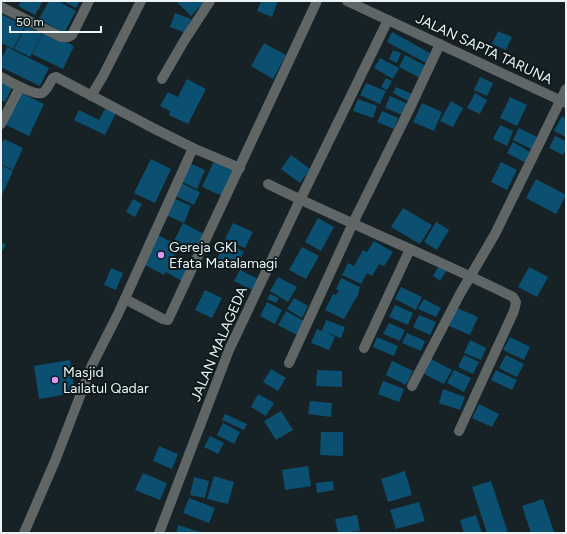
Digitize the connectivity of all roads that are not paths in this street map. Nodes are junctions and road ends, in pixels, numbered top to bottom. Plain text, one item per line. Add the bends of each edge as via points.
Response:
1 (89, 1) edge
2 (141, 1) edge
3 (210, 1) edge
4 (317, 1) edge
5 (347, 1) edge
6 (1, 7) edge
7 (388, 20) junction
8 (440, 44) junction
9 (1, 78) edge
10 (162, 79) dead end
11 (20, 87) junction
12 (566, 89) edge
13 (91, 96) junction
14 (563, 102) edge
15 (1, 124) edge
16 (193, 148) junction
17 (240, 168) junction
18 (268, 184) dead end
19 (300, 200) junction
20 (353, 223) junction
21 (410, 249) junction
22 (471, 276) junction
23 (125, 299) junction
24 (364, 348) dead end
25 (289, 363) dead end
26 (412, 386) dead end
27 (459, 431) dead end
28 (24, 533) edge
29 (159, 533) edge

1 - 6 street via 72,35 68,37 61,37
2 - 13 street
3 - 10 street
4 - 17 street
5 - 7 street, JALAN SAPTA TARUNA
7 - 8 street, JALAN SAPTA TARUNA
7 - 19 street, JALAN MALAGEDA
8 - 14 street, JALAN SAPTA TARUNA
8 - 20 street
9 - 11 street
11 - 13 street via 41,93 56,77
11 - 15 street
12 - 14 street
13 - 16 street
14 - 22 street
16 - 17 street
16 - 23 street
17 - 23 street via 168,320 163,320
18 - 19 street
19 - 20 street
19 - 29 street, JALAN MALAGEDA via 228,350
20 - 21 street
20 - 25 street
21 - 22 street
21 - 24 street
22 - 26 street
22 - 27 street via 513,297 516,302
23 - 28 street via 92,365

